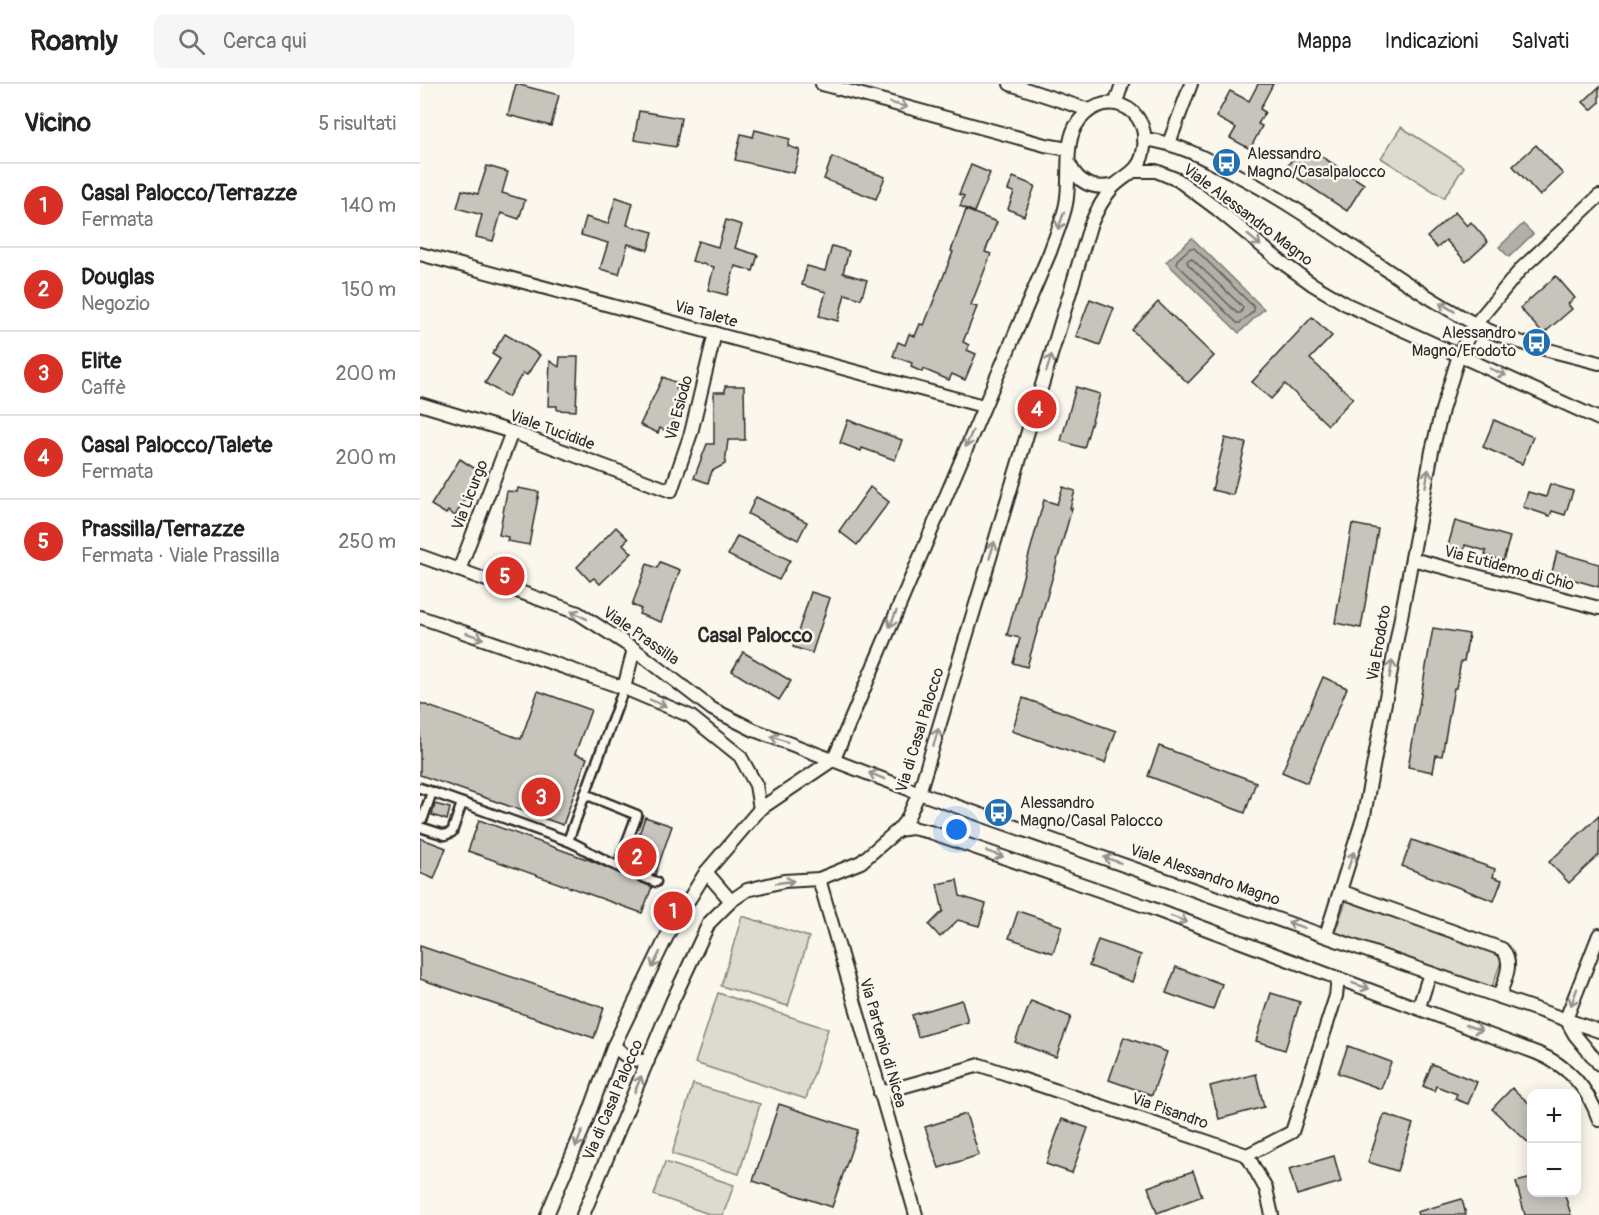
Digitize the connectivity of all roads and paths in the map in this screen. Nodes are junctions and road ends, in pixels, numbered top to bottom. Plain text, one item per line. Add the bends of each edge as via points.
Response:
1 (822, 84) edge
2 (1010, 84) edge
3 (1122, 84) edge
4 (1191, 84) edge
5 (1116, 102) junction
6 (1089, 110) junction
7 (1144, 139) junction
8 (1169, 143) junction
9 (1068, 149) junction
10 (1070, 164) junction
11 (1134, 171) junction
12 (1114, 185) junction
13 (1599, 196) edge
14 (420, 254) edge
15 (1476, 324) junction
16 (715, 333) junction
17 (1460, 355) junction
18 (1599, 363) edge
19 (420, 404) edge
20 (984, 406) junction
21 (1599, 419) edge
22 (512, 432) junction
23 (671, 491) joint
24 (420, 556) edge
25 (1412, 559) junction
26 (459, 570) junction
27 (1599, 608) edge
28 (420, 617) edge
29 (634, 649) junction
30 (624, 688) junction
31 (834, 759) junction
32 (420, 788) edge
33 (432, 792) junction
34 (920, 793) junction
35 (585, 794) junction
36 (462, 803) junction
37 (760, 809) junction
38 (420, 820) edge
39 (420, 827) edge
40 (898, 830) junction
41 (568, 841) junction
42 (618, 866) junction
43 (706, 873) junction
44 (819, 879) junction
45 (656, 882) dead end
46 (1341, 891) junction
47 (731, 901) junction
48 (1326, 935) junction
49 (1599, 935) edge
50 (1430, 974) junction
51 (1338, 978) junction
52 (1498, 996) junction
53 (1419, 1007) junction
54 (1566, 1019) junction
55 (1599, 1031) edge
56 (614, 1045) junction
57 (648, 1061) junction
58 (1599, 1064) edge
59 (880, 1093) junction
60 (1599, 1120) edge
61 (1247, 1155) junction
62 (547, 1215) edge
63 (583, 1215) edge
64 (916, 1215) edge
65 (1272, 1215) edge

1 -> 9 street
2 - 6 street
3 - 5 street
4 - 8 street
5 - 6 street
5 - 7 street via 1134,113
6 - 9 street via 1075,128
7 - 8 street, Viale Alessandro Magno
7 - 11 street via 1142,156
15 -> 8 street, Viale Alessandro Magno via 1271,194
9 - 10 street
10 - 12 street via 1085,183 1100,188
10 -> 20 street via 1066,205 1050,252
11 - 12 street, Via di Casal Palocco
11 -> 17 street, Viale Alessandro Magno via 1156,171 1172,177 1312,284
34 -> 12 street, Via di Casal Palocco via 1090,226
13 - 15 street via 1521,269
14 - 16 street, Via Talete
15 - 17 street, Via Erodoto
15 - 18 street, Viale Alessandro Magno via 1510,338
16 - 20 street, Via Talete
16 - 23 street, Via Esiodo via 691,433
17 -> 21 street, Viale Alessandro Magno
25 -> 17 street, Via Erodoto via 1437,427
19 - 22 street, Viale Tucidide
20 -> 31 street
22 - 23 street, Viale Tucidide
22 - 26 street, Via Licurgo
24 - 26 street, Viale Prassilla
25 - 27 street, Via Eutidemo di Chio
46 -> 25 street, Via Erodoto via 1364,815
29 -> 26 street, Viale Prassilla via 578,613
28 -> 30 street
29 - 30 street
31 -> 29 street, Viale Prassilla via 754,730 712,709
30 - 35 street
30 -> 37 street via 690,716 740,756 756,785
34 -> 31 street, Viale Alessandro Magno
31 - 37 street, Via di Casal Palocco
32 - 33 street
33 - 36 street
33 - 38 street
34 - 40 street, Via di Casal Palocco
48 -> 34 street, Viale Alessandro Magno
35 - 41 street
35 - 42 street via 636,815
36 - 39 street via 452,832 445,835
36 - 41 street
37 - 43 street, Via di Casal Palocco
40 - 44 street, Via di Casal Palocco via 861,862
40 -> 51 street via 930,832
41 - 42 street
42 - 45 street
43 - 47 street
43 -> 56 street, Via di Casal Palocco via 669,932
47 -> 44 street, Via di Casal Palocco via 747,890 784,881
44 - 59 street, Via Partenio di Nicea
46 - 48 street, Via Erodoto
46 - 52 street via 1502,949 1508,965
47 - 57 street, Via di Casal Palocco via 709,924
48 - 50 street, Viale Alessandro Magno
49 -> 54 street
50 - 52 street, Viale Alessandro Magno
50 - 53 street
51 -> 53 street
51 - 61 street via 1336,996 1292,1132
52 - 54 street, Viale Alessandro Magno
53 -> 60 street via 1558,1063 1582,1086
54 - 55 street, Viale Alessandro Magno
54 - 58 street
56 - 57 street via 625,1057
56 -> 62 street, Via di Casal Palocco
63 -> 57 street, Via di Casal Palocco
59 - 61 street, Via Pisandro via 980,1065
59 - 64 street, Via Partenio di Nicea
61 - 65 street via 1266,1189

